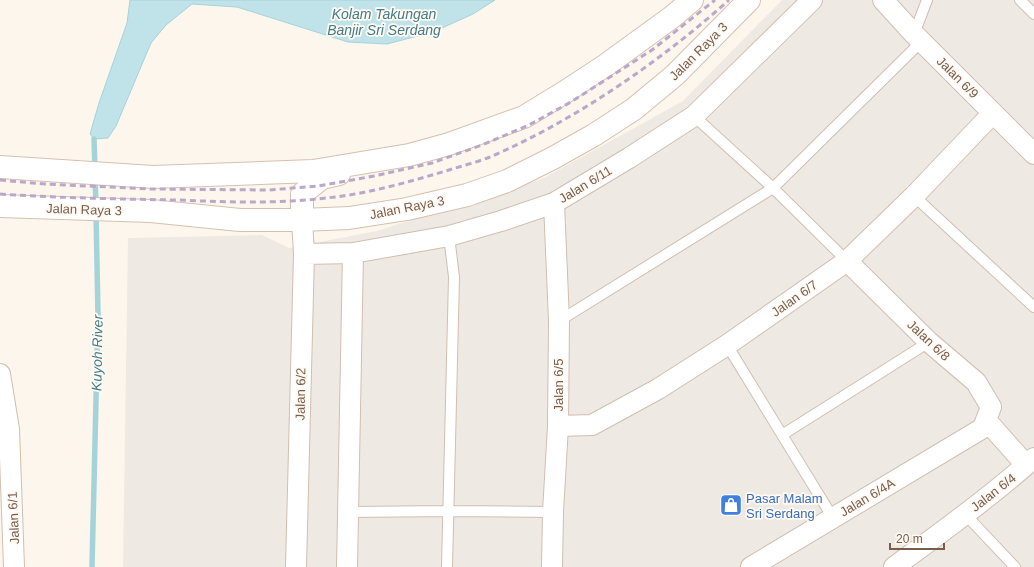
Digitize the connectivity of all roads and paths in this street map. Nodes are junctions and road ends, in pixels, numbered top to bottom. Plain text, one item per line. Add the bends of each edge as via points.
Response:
1 (692, 0) edge
2 (749, 0) edge
3 (812, 0) edge
4 (883, 0) edge
5 (927, 0) edge
6 (1020, 0) edge
7 (1034, 14) edge
8 (918, 38) junction
9 (993, 113) junction
10 (694, 116) junction
11 (1034, 154) edge
12 (409, 156) junction
13 (0, 167) edge
14 (773, 188) junction
15 (914, 196) junction
16 (554, 203) junction
17 (0, 206) edge
18 (302, 220) junction
19 (449, 236) junction
20 (354, 253) junction
21 (304, 254) junction
22 (847, 261) junction
23 (1034, 307) edge
24 (559, 321) junction
25 (929, 342) junction
26 (727, 345) junction
27 (0, 374) edge
28 (984, 424) junction
29 (558, 426) junction
30 (782, 435) junction
31 (1030, 462) edge
32 (448, 511) junction
33 (349, 512) junction
34 (553, 512) junction
35 (965, 514) junction
36 (833, 518) junction
37 (14, 567) edge
38 (296, 567) edge
39 (347, 567) edge
40 (447, 567) edge
41 (552, 567) edge
42 (751, 567) edge
43 (894, 567) edge
44 (1015, 567) edge

1 - 12 street via 606,65 524,117
2 - 18 street, Jalan Raya 3 via 675,75 634,109 594,135 507,181 408,209 349,218
3 - 10 street, Jalan 6/11
4 - 8 street, Jalan 6/9
5 - 8 lane
6 - 7 lane
8 - 9 street, Jalan 6/9
8 - 14 lane
9 - 11 street, Jalan 6/9
9 - 15 street, Jalan 6/7
10 - 14 lane
10 - 16 street, Jalan 6/11
12 - 13 street via 313,171 153,177
12 - 18 street via 322,178 302,194
14 - 22 lane
14 - 24 lane
15 - 22 street, Jalan 6/7
15 - 23 lane
16 - 19 street, Jalan 6/11
16 - 24 street, Jalan 6/5
17 - 18 street, Jalan Raya 3 via 151,211 240,220
18 - 21 street, Jalan 6/2
19 - 20 street, Jalan 6/11
19 - 32 lane via 454,277
20 - 21 street, Jalan 6/11
20 - 33 street
21 - 38 street, Jalan 6/2
22 - 25 street, Jalan 6/8
22 - 26 street, Jalan 6/7
24 - 29 street, Jalan 6/5
25 - 28 street, Jalan 6/8 via 976,382 991,407
25 - 30 lane
26 - 29 street, Jalan 6/7 via 658,389 592,425
26 - 30 lane
27 - 37 street, Jalan 6/1 via 9,429
28 - 31 street
28 - 36 street, Jalan 6/4A
29 - 34 street, Jalan 6/5
30 - 36 lane
31 - 35 street, Jalan 6/4
32 - 33 lane
32 - 34 lane
32 - 40 lane
33 - 39 street
34 - 41 street, Jalan 6/5
35 - 43 street, Jalan 6/4
35 - 44 lane
36 - 42 street, Jalan 6/4A

